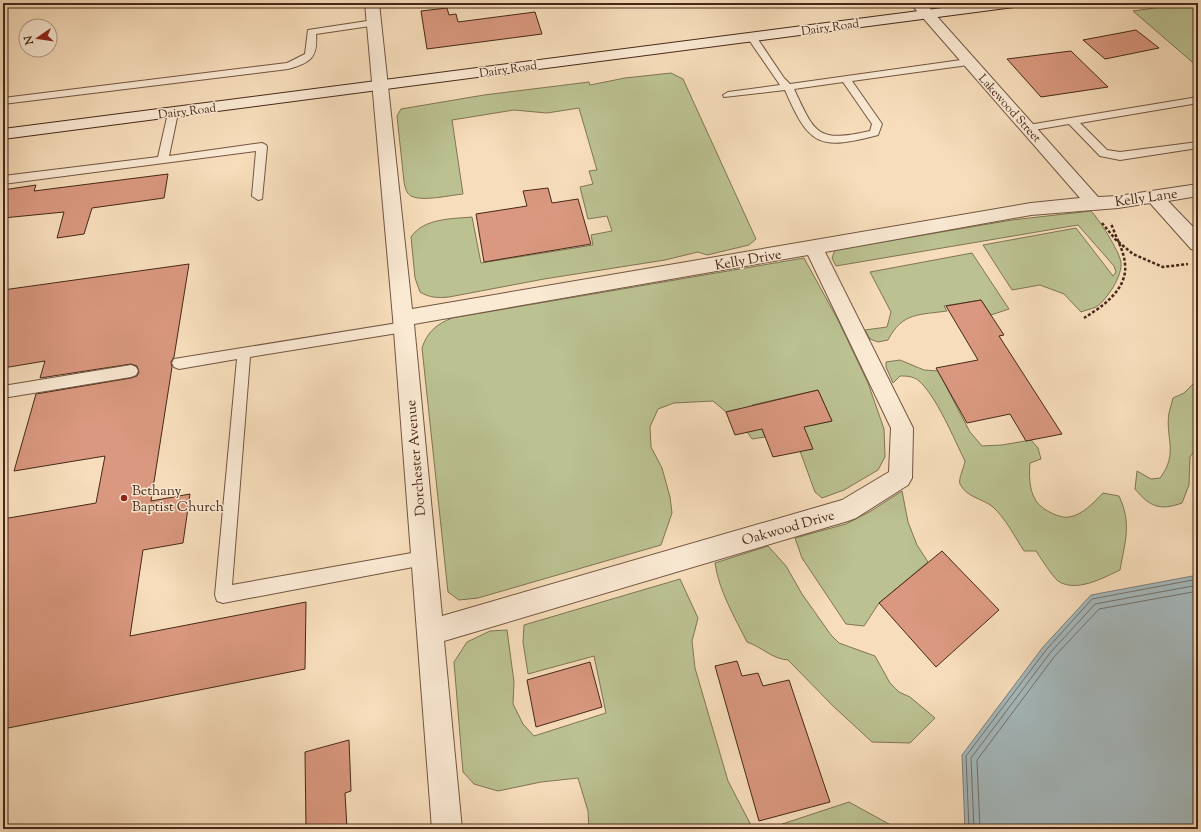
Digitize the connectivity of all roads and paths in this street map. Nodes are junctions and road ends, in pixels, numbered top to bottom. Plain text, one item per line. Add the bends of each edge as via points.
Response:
1 (372, 3) edge
2 (1014, 3) edge
3 (921, 9) edge
4 (374, 23) junction
5 (752, 37) junction
6 (968, 62) junction
7 (846, 78) junction
8 (380, 86) junction
9 (788, 87) junction
10 (728, 95) dead end
11 (3, 100) edge
12 (1198, 100) edge
13 (173, 113) junction
14 (1072, 121) junction
15 (1028, 128) junction
16 (3, 134) edge
17 (1198, 145) edge
18 (163, 160) junction
19 (3, 180) edge
20 (1198, 190) edge
21 (258, 196) dead end
22 (1154, 197) junction
23 (1097, 203) junction
24 (1116, 240) junction
25 (1198, 244) edge
26 (814, 248) junction
27 (1191, 264) dead end
28 (1084, 318) dead end
29 (403, 323) junction
30 (244, 353) junction
31 (179, 363) dead end
32 (131, 371) dead end
33 (3, 392) edge
34 (423, 559) junction
35 (430, 632) junction
36 (447, 829) edge

1 - 4 street, Dorchester Avenue
2 - 3 street, Dairy Road
3 - 5 street, Dairy Road
3 - 6 street, Lakewood Street
4 - 8 street, Dorchester Avenue
4 - 11 lane via 311,32 310,55 288,66
5 - 8 street, Dairy Road
5 - 9 lane via 780,80
6 - 7 lane
6 - 15 street, Lakewood Street
7 - 9 lane
7 - 9 lane via 878,124 874,133 846,139 822,139 807,127
8 - 13 street, Dairy Road
8 - 29 street, Dorchester Avenue
9 - 10 lane
12 - 14 lane
13 - 16 street, Dairy Road
13 - 18 lane
14 - 15 lane
14 - 17 lane via 1104,153 1120,156
15 - 23 street, Lakewood Street
18 - 19 lane
18 - 21 lane via 262,147
20 - 22 street, Kelly Lane
22 - 23 street, Kelly Lane
22 - 25 street
23 - 24 path
23 - 24 path via 1110,222
23 - 26 street, Kelly Drive via 1031,209
24 - 27 path via 1133,254 1163,267
24 - 28 path via 1126,265 1124,278 1100,309
26 - 29 street, Kelly Drive
26 - 35 street, Oakwood Drive via 902,428 900,478 848,510
29 - 30 lane
29 - 34 street, Dorchester Avenue
30 - 31 lane
30 - 34 lane via 223,595
32 - 33 lane
34 - 35 street, Dorchester Avenue
35 - 36 street, Dorchester Avenue

